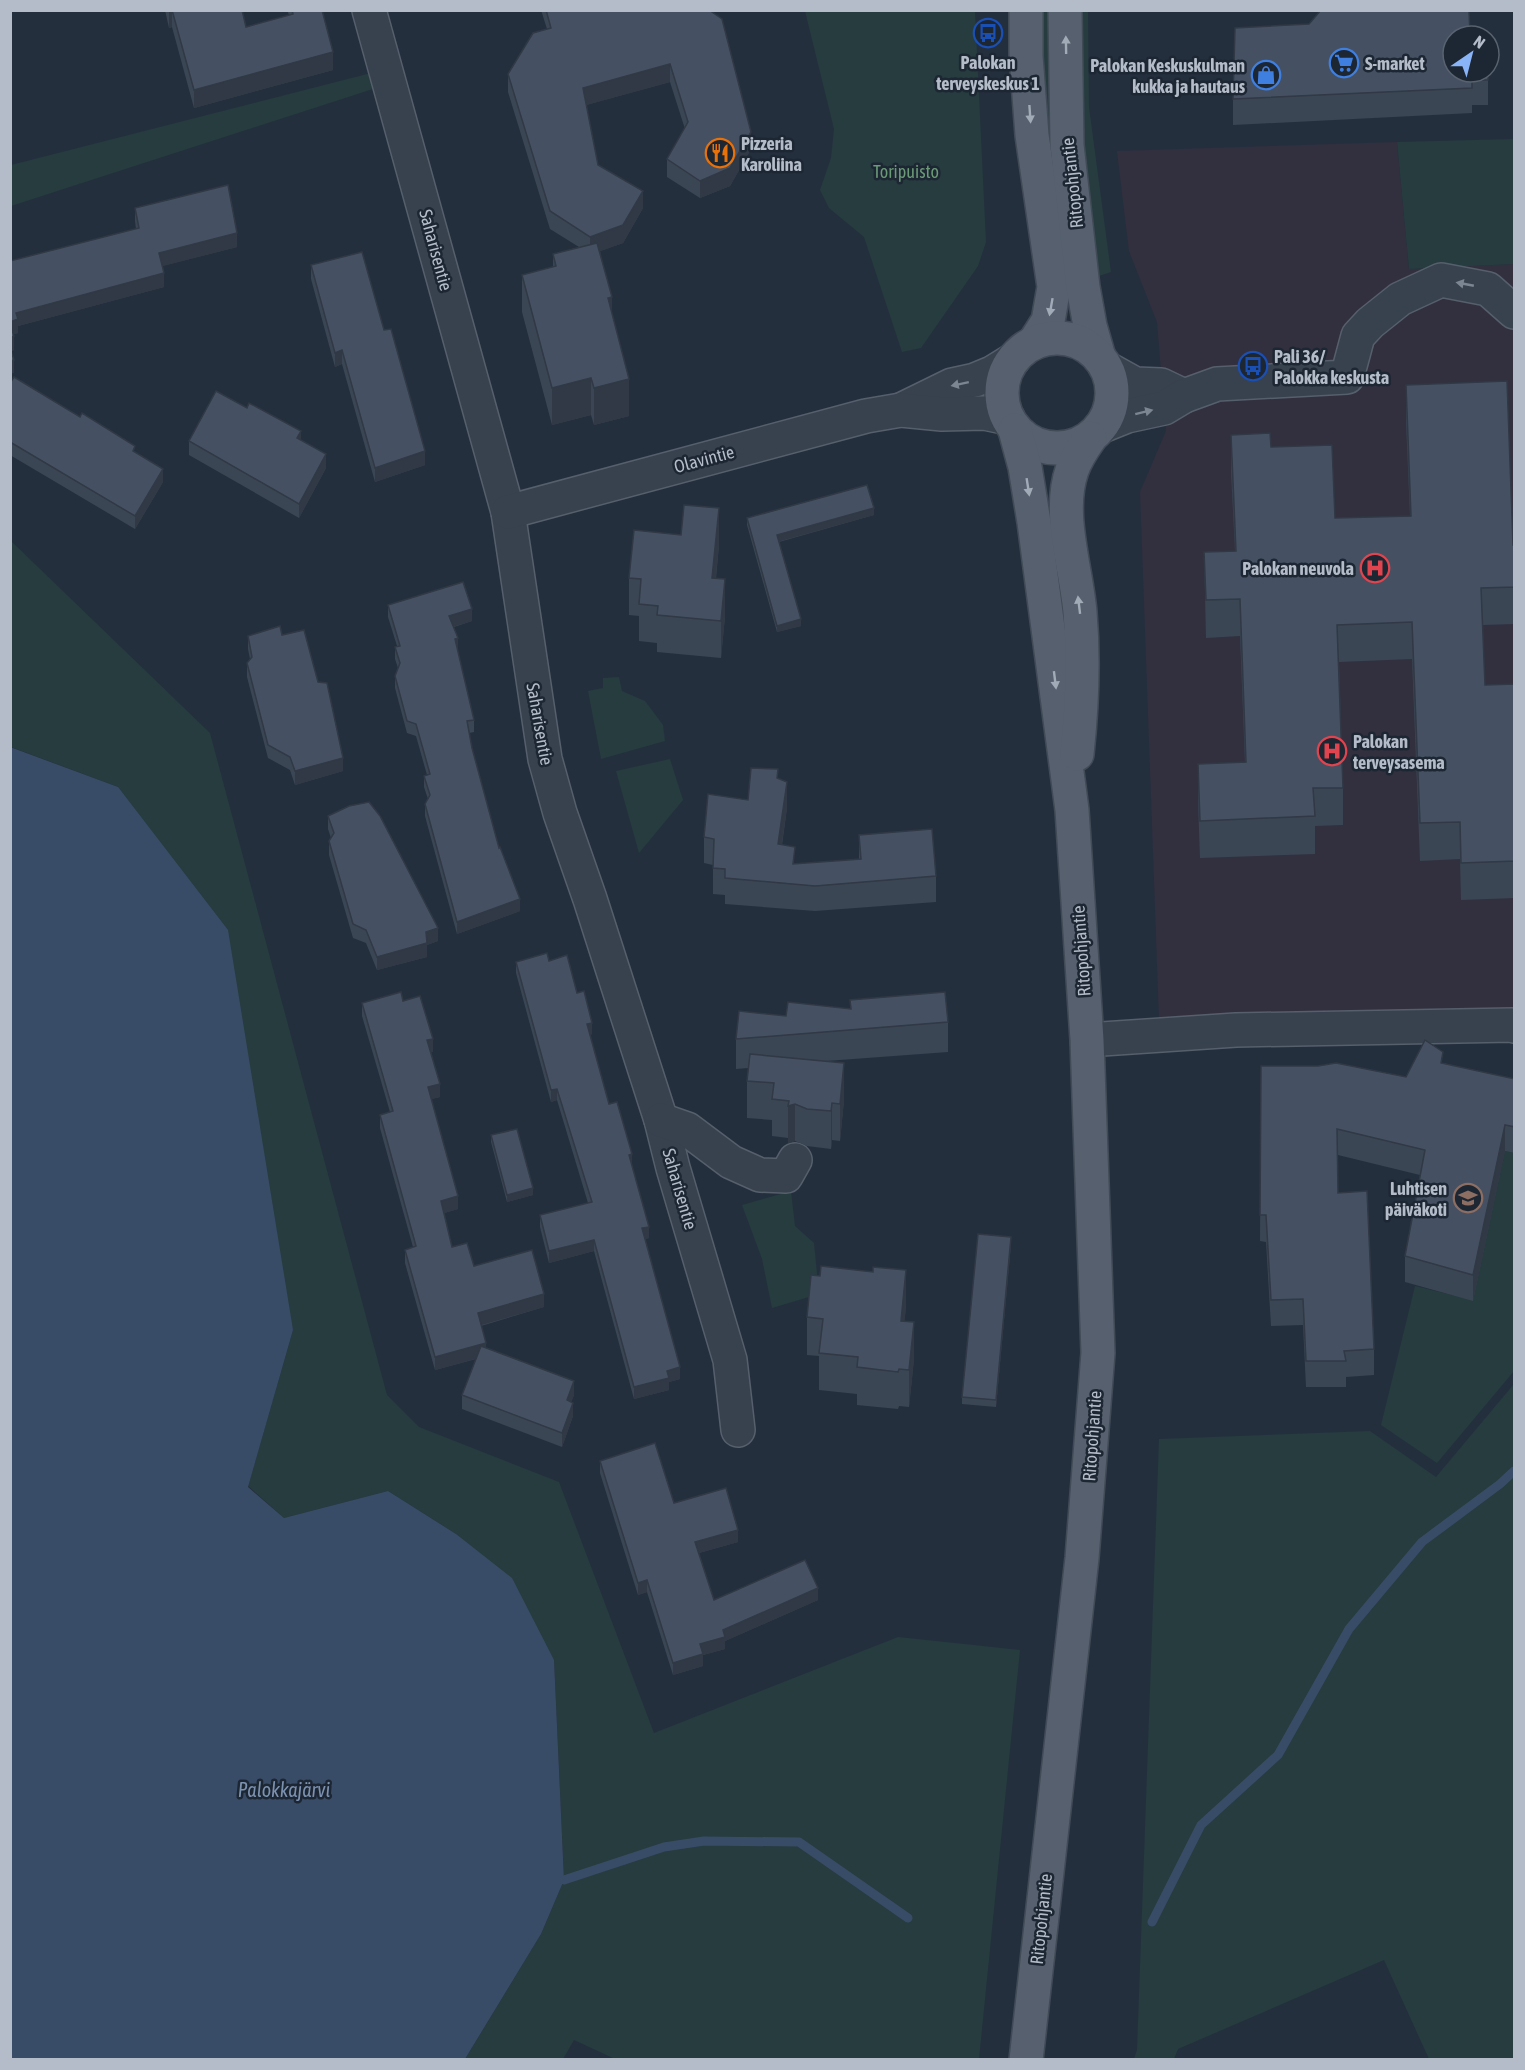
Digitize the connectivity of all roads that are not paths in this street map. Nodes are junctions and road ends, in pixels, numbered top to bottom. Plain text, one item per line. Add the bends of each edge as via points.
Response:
1 (369, 10) edge
2 (1026, 10) edge
3 (1065, 10) edge
4 (1515, 312) edge
5 (1023, 352) junction
6 (1103, 362) junction
7 (1184, 396) junction
8 (901, 410) junction
9 (1011, 424) junction
10 (1096, 432) junction
11 (508, 512) junction
12 (1072, 810) junction
13 (1514, 1025) edge
14 (1087, 1040) junction
15 (661, 1120) junction
16 (795, 1161) dead end
17 (738, 1430) dead end
18 (1026, 2060) edge

1 - 11 street, Saharisentie
2 -> 5 main road, Ritopohjantie via 1032,135 1054,287 1048,321
6 -> 3 main road, Ritopohjantie via 1090,326 1083,287 1067,145
4 -> 7 street via 1488,288 1441,279 1400,299 1370,323 1358,336 1347,377 1216,384
5 - 6 main road via 1049,339 1064,338 1077,342
5 -> 8 street, Olavintie via 992,373 952,385
5 - 9 main road via 1006,373 1002,392
6 - 7 street via 1135,384 1161,385
6 - 10 main road via 1113,393 1111,409
10 -> 7 street via 1127,416 1164,408
8 - 9 street, Olavintie via 984,413
8 - 11 street, Olavintie via 859,417
9 - 10 main road via 1027,440 1059,449 1077,445
9 -> 12 main road, Ritopohjantie via 1025,467 1034,522
12 -> 10 main road, Ritopohjantie via 1082,698 1080,613 1066,512 1067,491 1072,470
11 - 15 street, Saharisentie via 545,759
12 - 14 main road, Ritopohjantie
13 - 14 street via 1236,1030
14 - 18 main road, Ritopohjantie via 1098,1353 1082,1558
15 - 16 street via 687,1129 731,1162 760,1175 786,1176
15 - 17 street, Saharisentie via 730,1360

